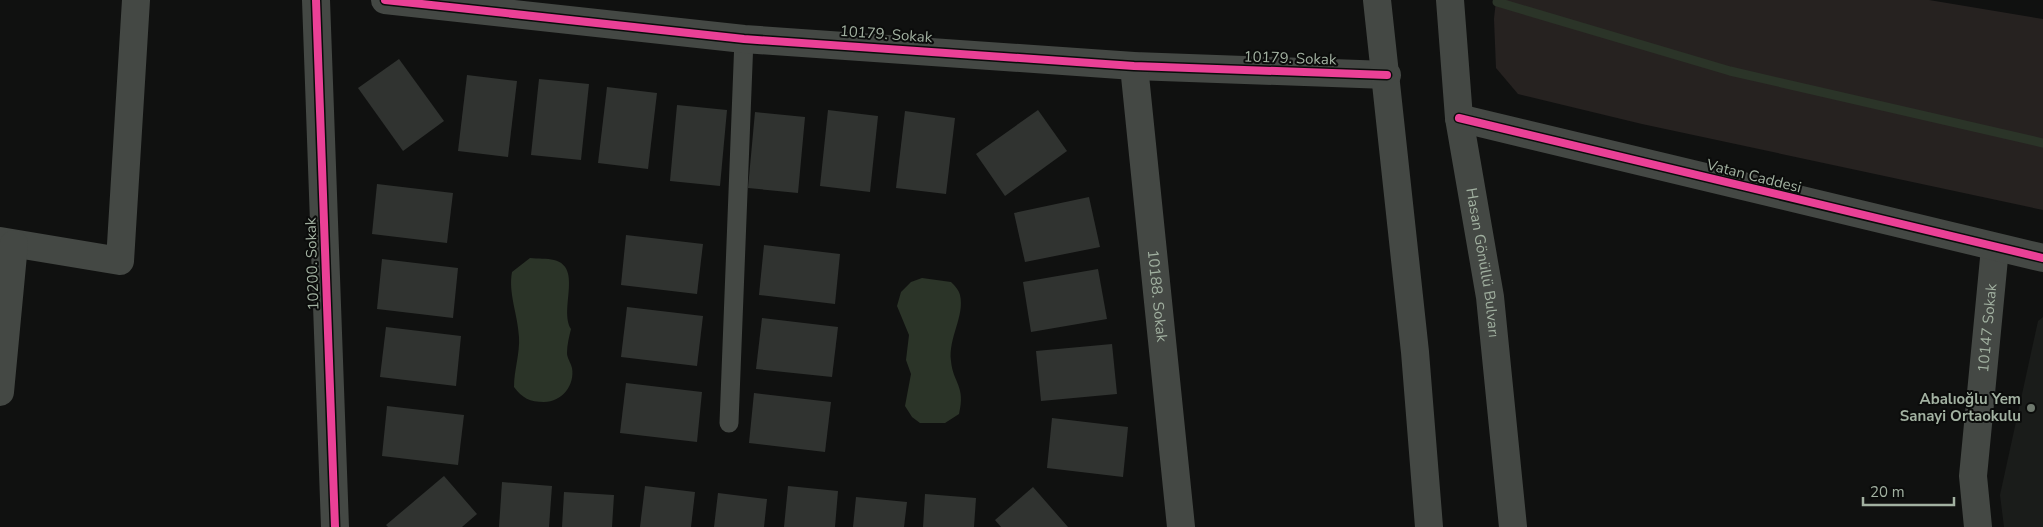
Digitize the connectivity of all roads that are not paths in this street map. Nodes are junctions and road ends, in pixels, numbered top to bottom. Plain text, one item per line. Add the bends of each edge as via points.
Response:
1 (136, 0) edge
2 (316, 0) edge
3 (385, 0) edge
4 (1377, 0) edge
5 (1450, 0) edge
6 (744, 39) junction
7 (1134, 66) junction
8 (1387, 75) junction
9 (1459, 118) junction
10 (7, 242) edge
11 (1995, 248) junction
12 (2043, 258) edge
13 (0, 392) edge
14 (729, 423) dead end
15 (335, 527) edge
16 (1181, 527) edge
17 (1429, 527) edge
18 (1513, 527) edge
19 (1978, 527) edge

1 - 10 street via 120,261
2 - 15 street, 10200. Sokak
3 - 6 street, 10179. Sokak
4 - 8 street
5 - 9 street, Hasan Gönüllü Bulvarı
6 - 7 street, 10179. Sokak
6 - 14 lane
7 - 8 street, 10179. Sokak
7 - 16 street, 10188. Sokak
8 - 17 street
9 - 11 street, Vatan Caddesi
9 - 18 street, Hasan Gönüllü Bulvarı via 1490,296
10 - 13 street
11 - 12 street, Vatan Caddesi
11 - 19 street, 10147 Sokak via 1973,476

